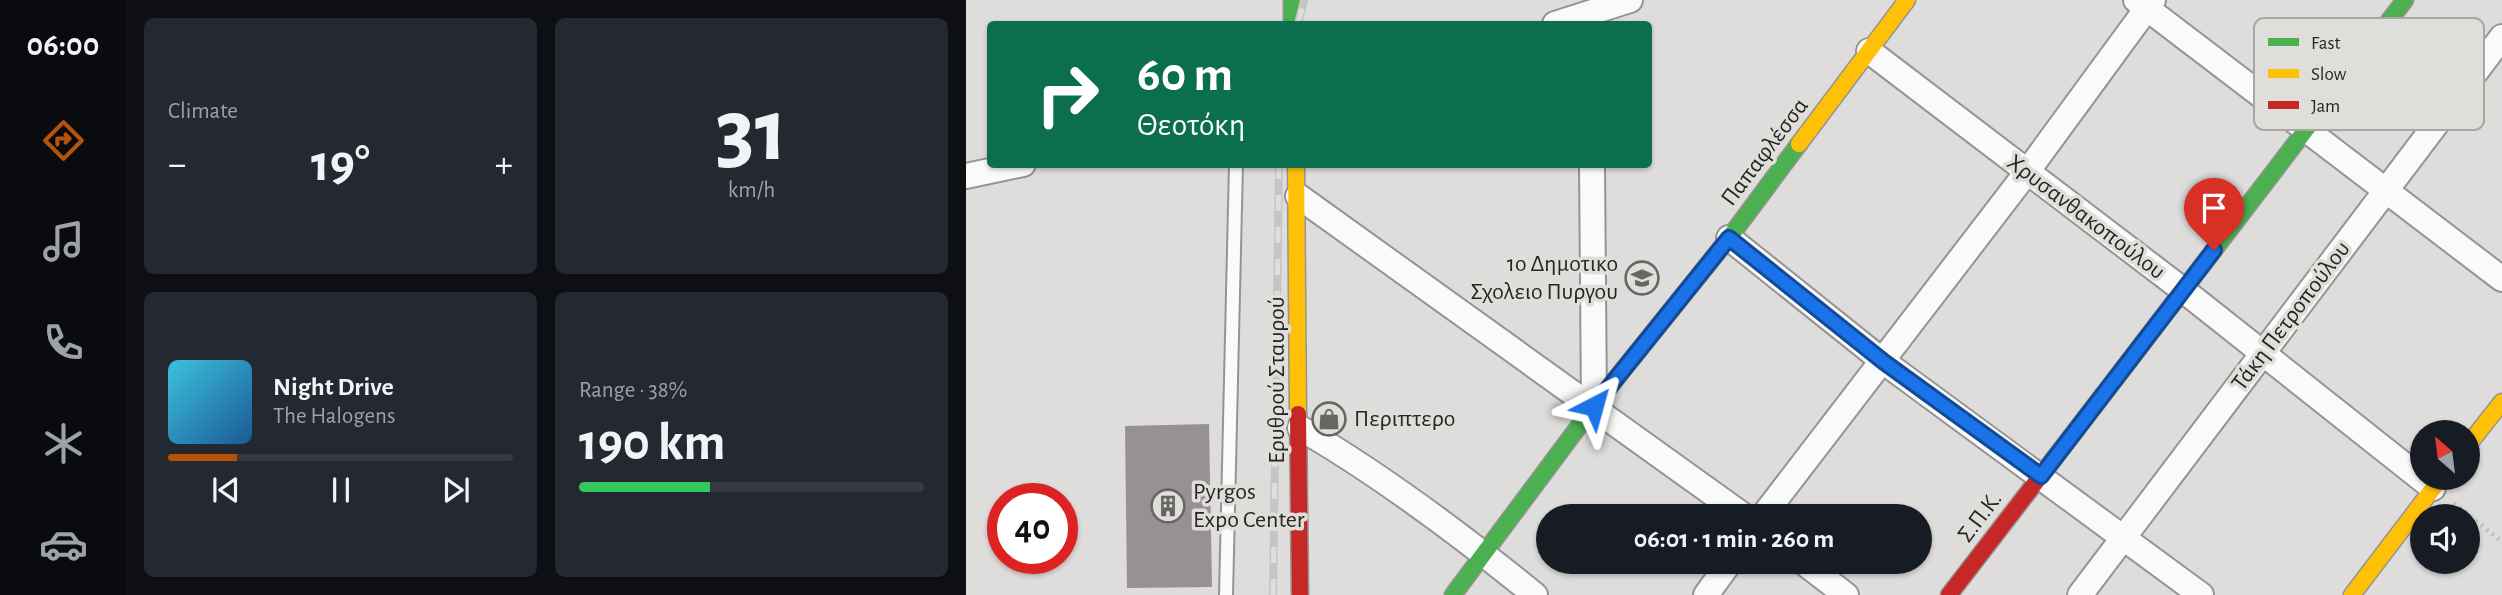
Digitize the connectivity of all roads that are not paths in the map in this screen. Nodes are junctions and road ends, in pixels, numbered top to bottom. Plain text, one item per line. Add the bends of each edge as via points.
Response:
1 (1292, 0) edge
2 (1630, 0) edge
3 (1907, 0) edge
4 (2405, 0) edge
5 (2146, 3) edge
6 (1591, 12) edge
7 (2391, 18) edge
8 (1292, 21) edge
9 (1564, 21) edge
10 (2502, 37) edge
11 (1869, 51) junction
12 (2484, 61) edge
13 (2254, 87) edge
14 (2305, 130) edge
15 (2310, 130) edge
16 (2432, 130) edge
17 (1004, 168) edge
18 (1236, 168) edge
19 (1296, 168) edge
20 (1592, 168) edge
21 (2027, 172) junction
22 (966, 176) edge
23 (2387, 189) junction
24 (1298, 196) junction
25 (1729, 238) junction
26 (2502, 279) edge
27 (2183, 290) junction
28 (2262, 355) junction
29 (1884, 362) junction
30 (2502, 402) edge
31 (1594, 406) junction
32 (1300, 428) junction
33 (2480, 430) edge
34 (2410, 463) edge
35 (2041, 476) junction
36 (2432, 490) edge
37 (1728, 504) edge
38 (1772, 504) edge
39 (2125, 536) junction
40 (1482, 553) junction
41 (1721, 574) edge
42 (1819, 574) edge
43 (1226, 595) edge
44 (1300, 595) edge
45 (1453, 595) edge
46 (1535, 595) edge
47 (1706, 595) edge
48 (1846, 595) edge
49 (1949, 595) edge
50 (2080, 595) edge
51 (2201, 595) edge
52 (2351, 595) edge

1 - 8 street
2 - 6 street
3 - 11 street, Παπαφλέσσα
4 - 7 street, Σ.Π.Κ.
5 - 13 street
5 - 21 street
6 - 9 street
10 - 12 street, Τάκη Πετροπούλου
11 - 21 street, Χρυσανθακοπούλου
11 - 25 street, Παπαφλέσσα
14 - 27 street, Σ.Π.Κ.
15 - 23 street
16 - 23 street, Τάκη Πετροπούλου
17 - 22 street
18 - 43 lane
19 - 24 street, Ερυθρού Σταυρού
20 - 31 street
21 - 27 street, Χρυσανθακοπούλου
21 - 29 street
23 - 26 street
23 - 28 street, Τάκη Πετροπούλου
24 - 31 street
24 - 32 street, Ερυθρού Σταυρού
25 - 29 street
25 - 31 street, Παπαφλέσσα
27 - 28 street, Χρυσανθακοπούλου
27 - 35 street, Σ.Π.Κ.
28 - 34 street, Χρυσανθακοπούλου
28 - 39 street, Τάκη Πετροπούλου
29 - 35 street
29 - 38 street
30 - 33 street
31 - 37 street
31 - 40 street, Παπαφλέσσα
32 - 40 street
32 - 44 street, Ερυθρού Σταυρού
35 - 39 street
35 - 49 street, Σ.Π.Κ.
36 - 52 street
39 - 50 street, Τάκη Πετροπούλου
39 - 51 street
40 - 45 street, Παπαφλέσσα
40 - 46 street
41 - 47 street
42 - 48 street

